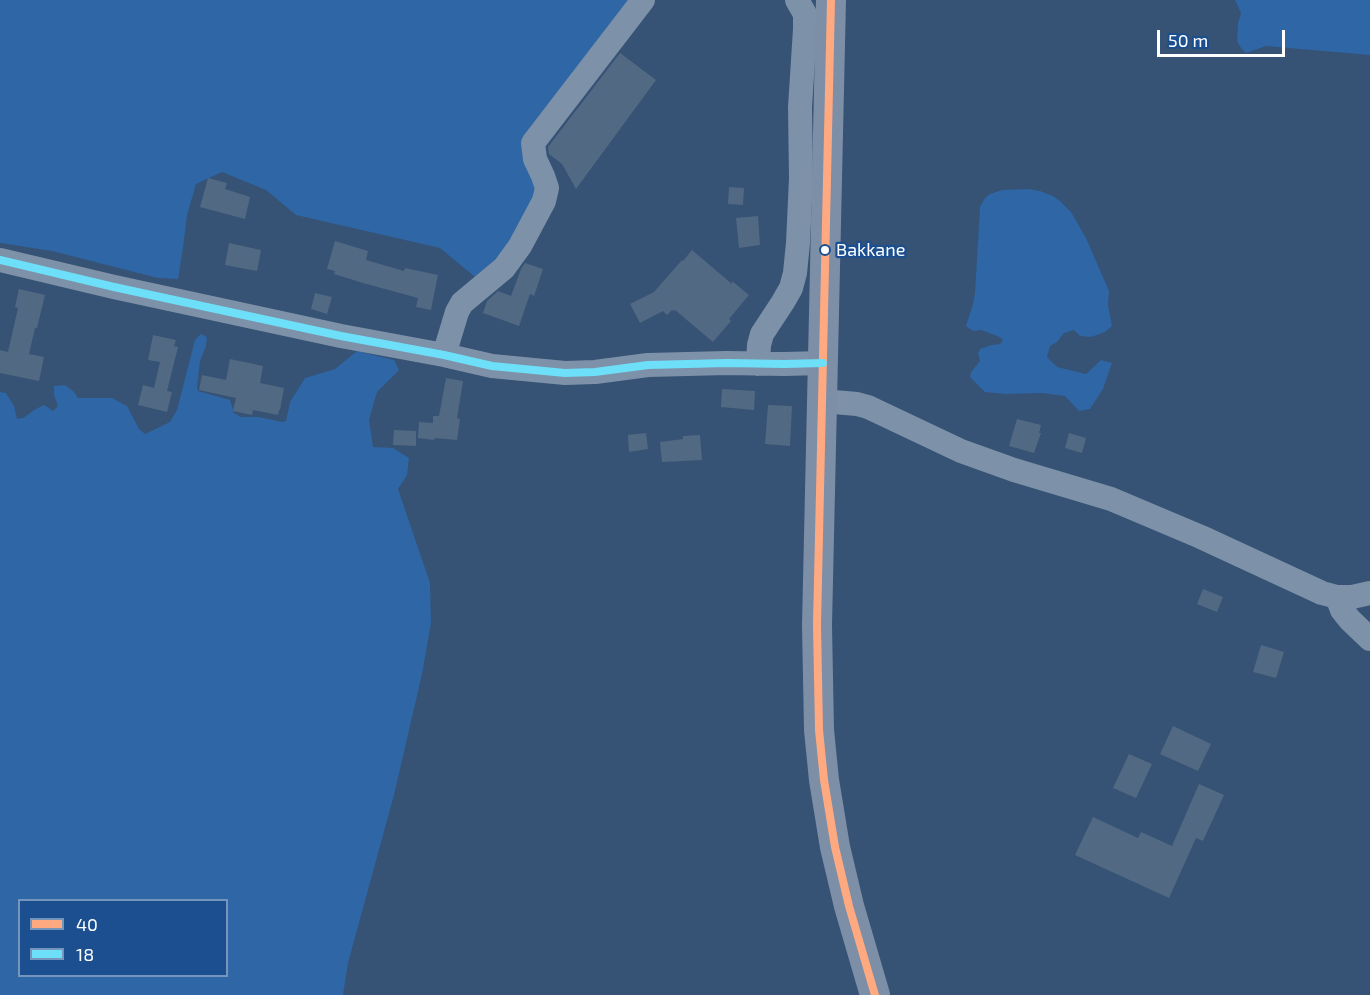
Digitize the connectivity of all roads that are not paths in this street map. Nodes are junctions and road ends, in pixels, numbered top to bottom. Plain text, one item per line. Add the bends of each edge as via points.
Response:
1 (643, 0) edge
2 (797, 0) edge
3 (831, 0) edge
4 (0, 260) edge
5 (444, 355) junction
6 (823, 363) junction
7 (758, 364) junction
8 (822, 401) junction
9 (1370, 593) edge
10 (1337, 597) junction
11 (1370, 639) edge
12 (875, 995) edge

1 - 5 street via 533,143 547,188 544,201 504,268 456,312
2 - 7 street via 805,14 805,29 795,273 791,288 762,334
3 - 6 main road
4 - 5 street
5 - 7 street via 565,381 594,372 648,365
6 - 7 street
6 - 8 main road
8 - 10 street via 868,407 961,451 1111,499
8 - 12 main road via 819,730 835,847
9 - 10 street
10 - 11 street via 1342,610

